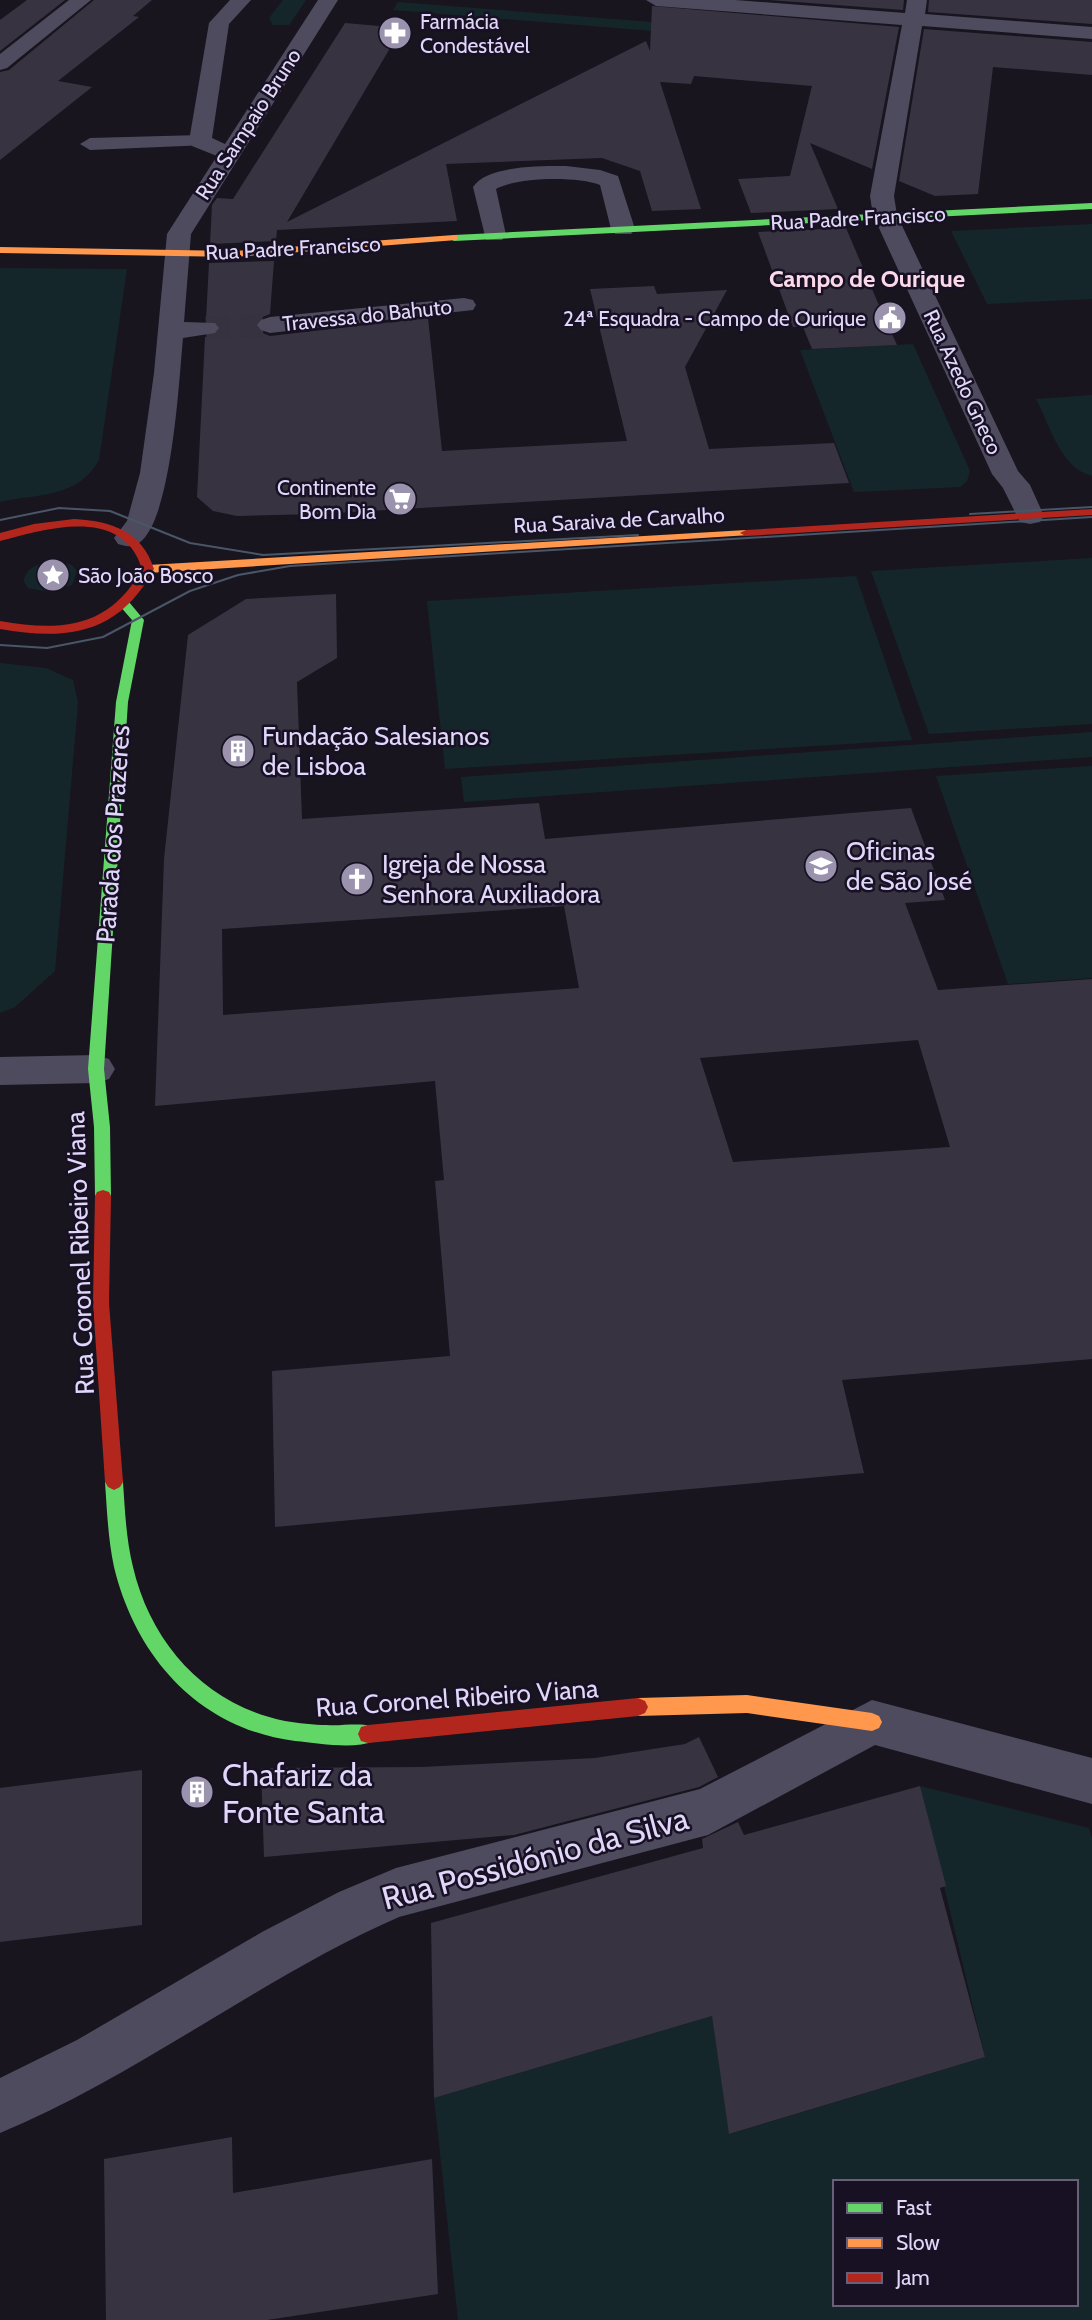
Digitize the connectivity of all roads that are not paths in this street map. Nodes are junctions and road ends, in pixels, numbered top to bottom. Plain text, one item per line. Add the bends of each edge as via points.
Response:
1 (81, 0) edge
2 (241, 0) edge
3 (328, 0) edge
4 (656, 0) edge
5 (915, 10) edge
6 (1092, 33) edge
7 (0, 64) edge
8 (200, 141) junction
9 (90, 144) dead end
10 (229, 153) junction
11 (1092, 205) edge
12 (885, 215) junction
13 (623, 229) junction
14 (494, 235) junction
15 (0, 250) edge
16 (176, 252) junction
17 (464, 305) dead end
18 (270, 324) tunnel mouth
19 (206, 328) tunnel mouth
20 (171, 331) junction
21 (1092, 512) edge
22 (1030, 516) junction
23 (0, 537) edge
24 (128, 538) junction
25 (148, 569) junction
26 (125, 605) junction
27 (0, 625) edge
28 (96, 1069) junction
29 (0, 1071) edge
30 (872, 1722) junction
31 (1092, 1781) edge
32 (0, 2106) edge

1 - 7 street
2 - 8 street via 219,23
3 - 10 street, Rua Sampaio Bruno
4 - 5 street
5 - 6 street
5 - 12 street, Rua Azedo Gneco via 882,196
8 - 9 lane
8 - 10 street
10 - 16 street, Rua Sampaio Bruno via 179,234
11 - 12 street, Rua Padre Francisco
12 - 13 street, Rua Padre Francisco
12 - 22 street, Rua Azedo Gneco
13 - 14 street, Rua Padre Francisco
13 - 14 street via 610,181 588,173 502,177 484,187
14 - 16 street, Rua Padre Francisco via 234,254
15 - 16 street, Rua Padre Francisco
16 - 20 street
17 - 18 street, Travessa do Bahuto
19 - 20 street
20 - 24 street via 154,473 141,523
21 - 22 street, Rua Saraiva de Carvalho
22 - 25 street, Rua Saraiva de Carvalho
23 - 24 street via 68,523 97,526
24 - 25 street via 139,547
25 - 26 street via 145,582
26 - 27 street via 71,628 27,631
26 - 28 street, Parada dos Prazeres via 138,620 122,702
28 - 29 street
28 - 30 street, Rua Coronel Ribeiro Viana via 103,1112 102,1309 119,1547 134,1604 149,1636 195,1690 255,1724 290,1733 354,1735 707,1703
30 - 31 street
30 - 32 street, Rua Possidónio da Silva via 708,1811 396,1893 356,1909 96,2059

